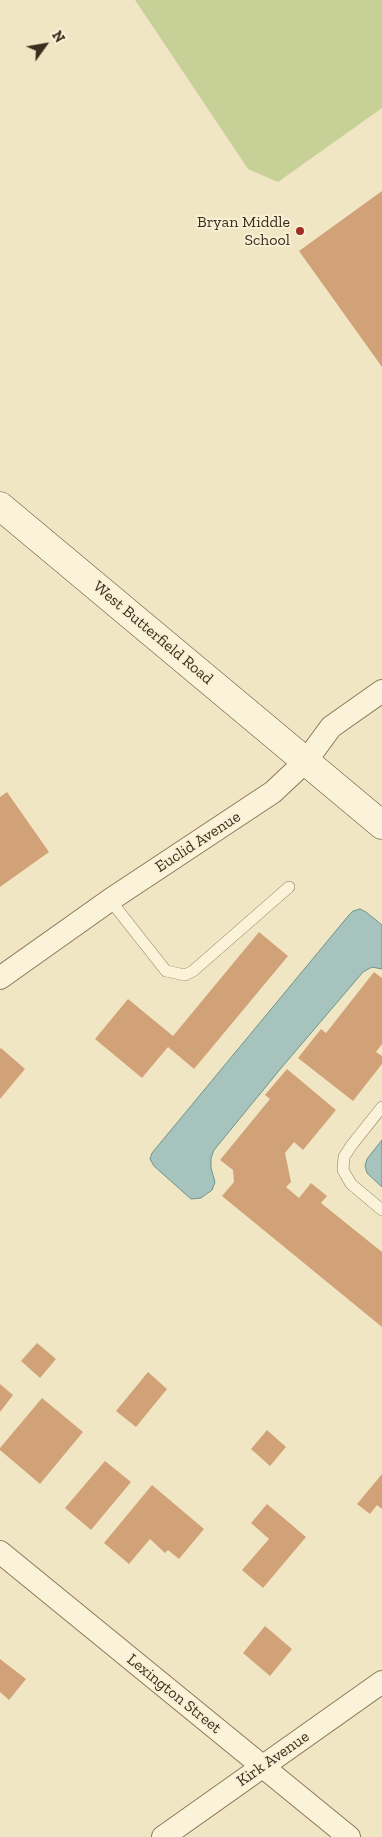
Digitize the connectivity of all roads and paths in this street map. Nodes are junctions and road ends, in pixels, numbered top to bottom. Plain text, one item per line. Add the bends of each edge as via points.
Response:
1 (0, 506) edge
2 (382, 691) edge
3 (306, 761) junction
4 (382, 825) edge
5 (289, 887) dead end
6 (110, 900) junction
7 (0, 978) edge
8 (382, 1107) edge
9 (382, 1210) edge
10 (0, 1552) edge
11 (382, 1682) edge
12 (262, 1766) junction
13 (163, 1837) edge
14 (349, 1837) edge

1 - 3 main road, West Butterfield Road
2 - 3 street, Euclid Avenue via 331,727
3 - 4 main road, West Butterfield Road
3 - 6 street, Euclid Avenue via 273,792
5 - 6 lane via 185,975 166,971
6 - 7 street, Euclid Avenue
8 - 9 lane via 344,1157 343,1170 351,1184
10 - 12 street, Lexington Street
11 - 12 street, Kirk Avenue
12 - 13 street, Kirk Avenue
12 - 14 street, Lexington Street

